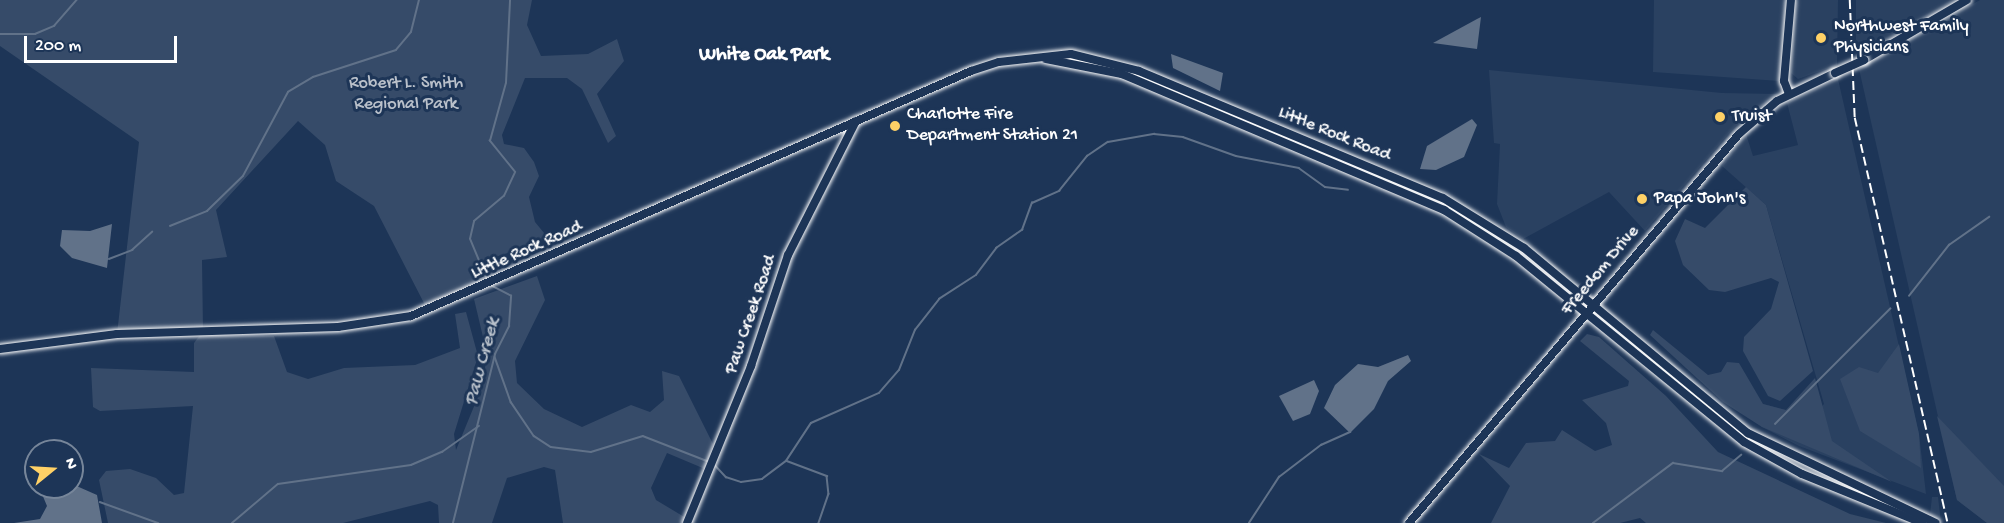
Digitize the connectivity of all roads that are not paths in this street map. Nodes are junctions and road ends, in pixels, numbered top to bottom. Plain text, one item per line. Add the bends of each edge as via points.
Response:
1 (1791, 0) edge
2 (1967, 0) edge
3 (1036, 57) junction
4 (1789, 94) junction
5 (856, 121) junction
6 (1593, 306) junction
7 (1586, 314) junction
8 (0, 349) edge
9 (1912, 514) junction
10 (687, 523) edge
11 (1409, 523) edge
12 (1922, 523) edge
13 (1936, 523) edge

1 - 4 main road via 1784,81
2 - 4 main road, Freedom Drive, bridge via 1864,60
3 - 5 main road, Little Rock Road via 980,68
3 - 6 main road, Little Rock Road via 1071,54 1121,65 1430,191 1524,248
3 - 7 main road, Little Rock Road via 1122,74 1418,197 1497,242
4 - 6 main road, Freedom Drive via 1739,134
5 - 8 main road, Little Rock Road via 480,289 383,323 138,332
5 - 10 main road, Paw Creek Road via 788,255 717,454
6 - 7 main road, Freedom Drive
6 - 9 main road, Little Rock Road via 1748,433 1814,469
7 - 9 main road, Little Rock Road via 1744,442 1802,474
7 - 11 main road, Freedom Drive
9 - 12 main road
9 - 13 main road

